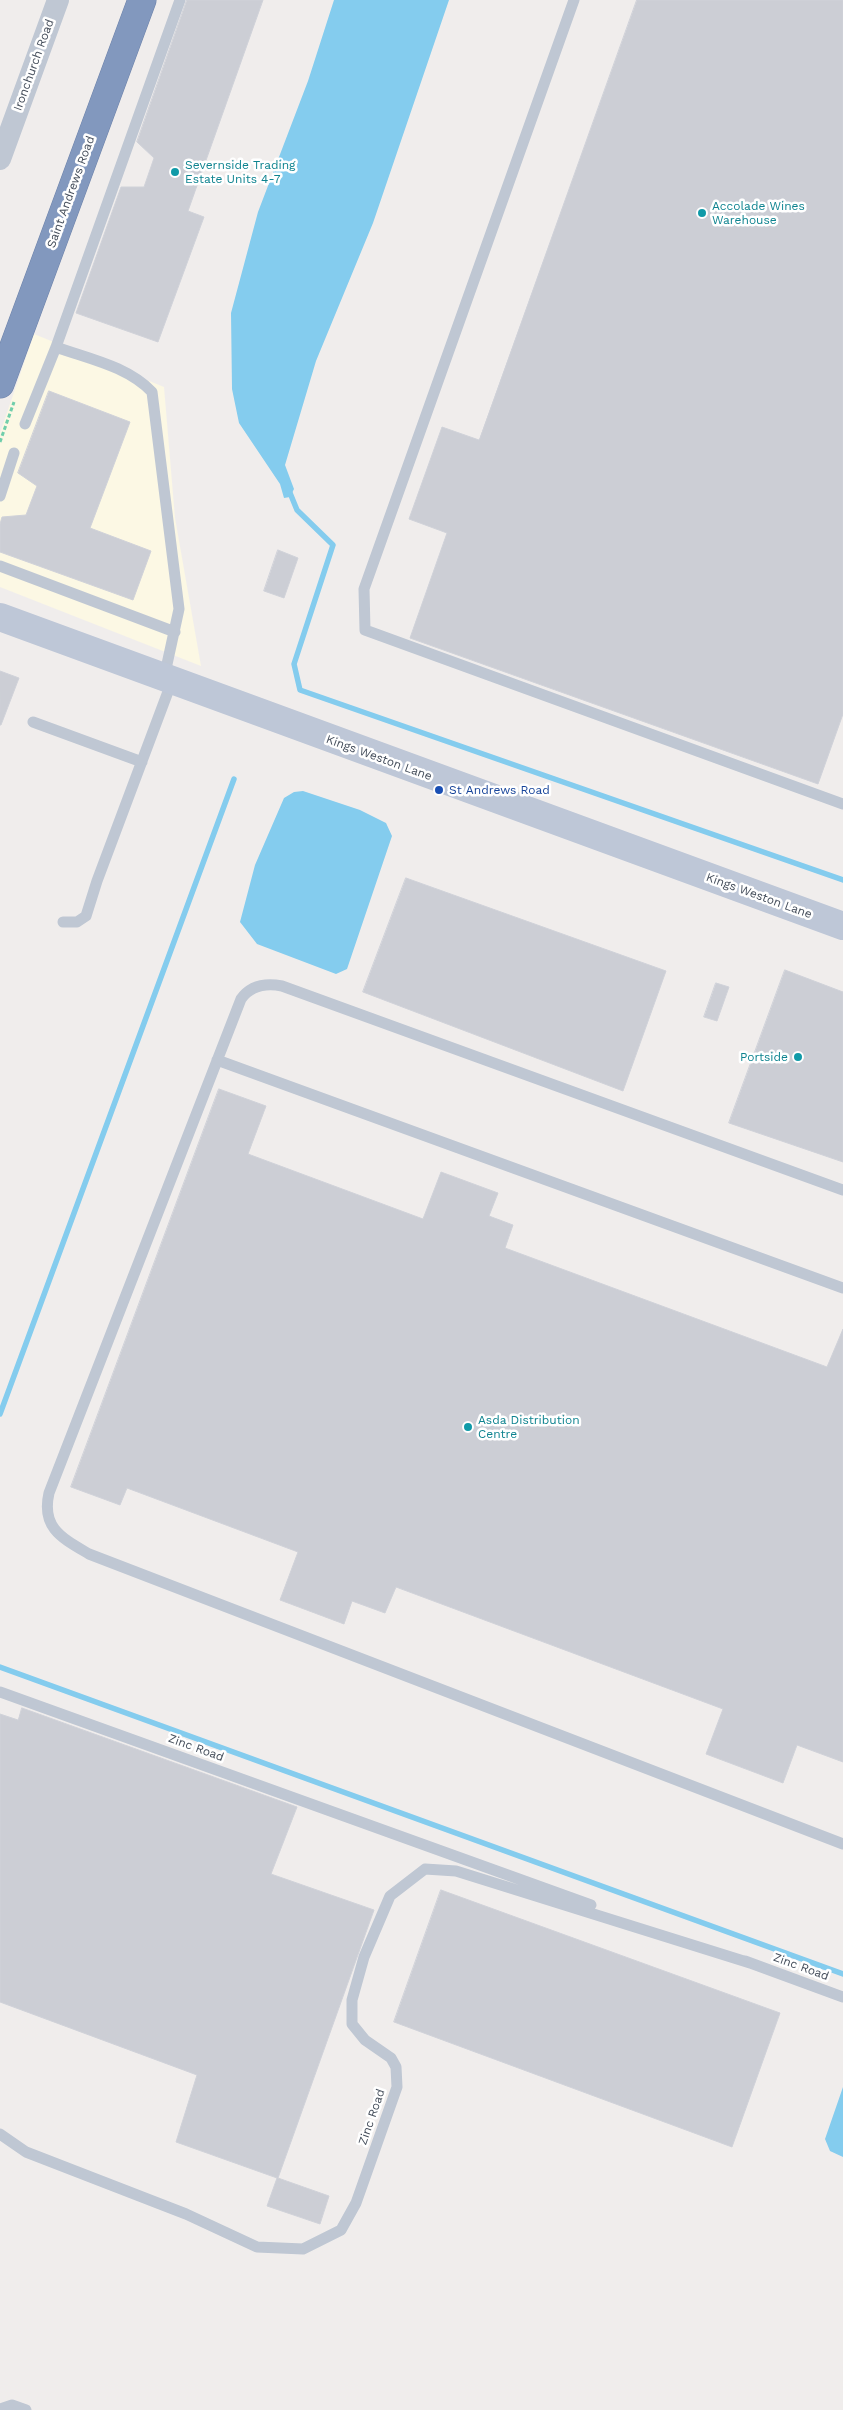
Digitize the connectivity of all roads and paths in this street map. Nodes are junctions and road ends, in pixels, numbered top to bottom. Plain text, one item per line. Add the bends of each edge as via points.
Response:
1 (58, 0) edge
2 (142, 0) edge
3 (180, 0) edge
4 (574, 0) edge
5 (0, 159) edge
6 (56, 348) junction
7 (0, 384) edge
8 (25, 424) dead end
9 (14, 454) dead end
10 (0, 496) edge
11 (0, 566) edge
12 (0, 617) edge
13 (175, 632) junction
14 (168, 679) junction
15 (34, 722) dead end
16 (142, 762) junction
17 (843, 804) edge
18 (63, 922) dead end
19 (843, 926) edge
20 (217, 1060) junction
21 (843, 1190) edge
22 (843, 1288) edge
23 (0, 1692) edge
24 (843, 1844) edge
25 (750, 1963) junction
26 (843, 1997) edge
27 (0, 2134) edge
28 (0, 2409) edge
29 (26, 2410) edge

1 - 5 street, Ironchurch Road
2 - 7 highway, Saint Andrews Road
3 - 6 lane
4 - 17 lane via 364,589 365,630
6 - 8 lane
6 - 13 lane via 117,368 140,380 152,392 179,609
9 - 10 lane
11 - 13 lane
12 - 14 street, Kings Weston Lane
13 - 14 lane
14 - 16 lane
14 - 19 street, Kings Weston Lane
15 - 16 lane
16 - 18 lane via 86,916 77,922
20 - 21 lane via 246,992 264,984 282,986
20 - 22 lane
20 - 24 lane via 49,1493 47,1517 53,1528 89,1554
23 - 25 lane, Zinc Road
25 - 26 lane, Zinc Road
25 - 27 lane, Zinc Road via 456,1871 425,1869 390,1896 364,1957 352,2000 352,2024 365,2040 391,2058 396,2067 397,2087 356,2204 341,2230 303,2248 257,2247 186,2214 26,2152
28 - 29 lane via 12,2405

